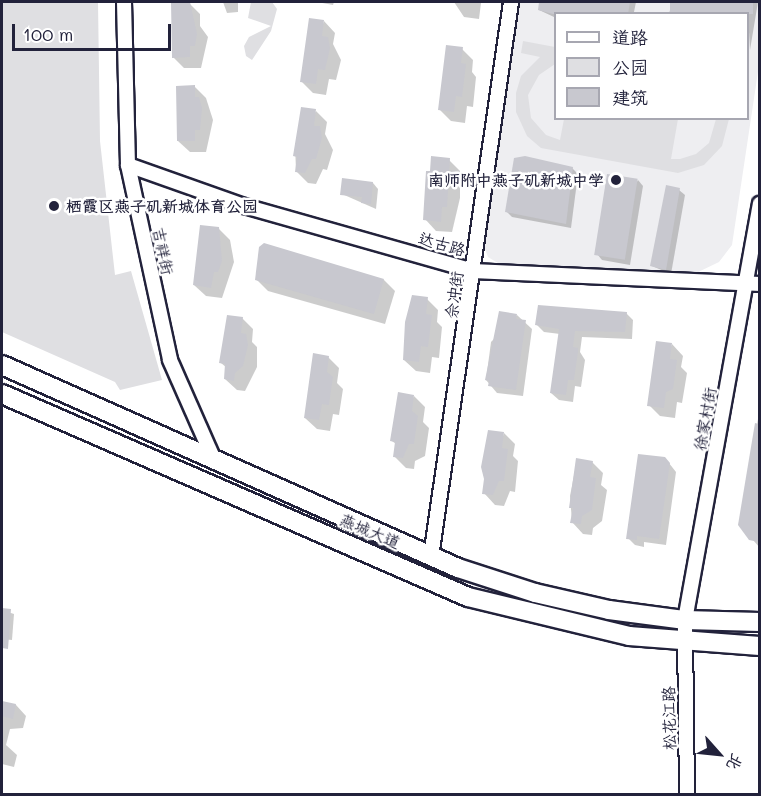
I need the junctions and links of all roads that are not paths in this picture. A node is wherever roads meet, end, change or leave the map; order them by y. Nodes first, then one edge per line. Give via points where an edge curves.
1 (124, 2) edge
2 (511, 2) edge
3 (128, 165) junction
4 (759, 204) edge
5 (474, 271) junction
6 (753, 285) edge
7 (2, 365) edge
8 (2, 394) edge
9 (215, 462) junction
10 (431, 556) junction
11 (685, 620) junction
12 (759, 622) edge
13 (684, 641) junction
14 (759, 646) edge
15 (687, 795) edge

1 - 3 street, 吉祥街
2 - 5 street, 佘冲街
3 - 5 street, 达古路 via 244,206
3 - 9 street, 吉祥街 via 170,360
4 - 6 street, 徐家村街
5 - 6 street, 达古路
5 - 10 street, 佘冲街
6 - 11 street, 徐家村街
7 - 9 main road, 燕城大道
8 - 13 main road, 燕城大道 via 468,597 618,634
9 - 10 main road, 燕城大道
10 - 11 main road, 燕城大道 via 535,593 609,610
11 - 12 main road, 燕城大道
11 - 13 street, 徐家村街
13 - 14 main road, 燕城大道
13 - 15 street, 松花江路

